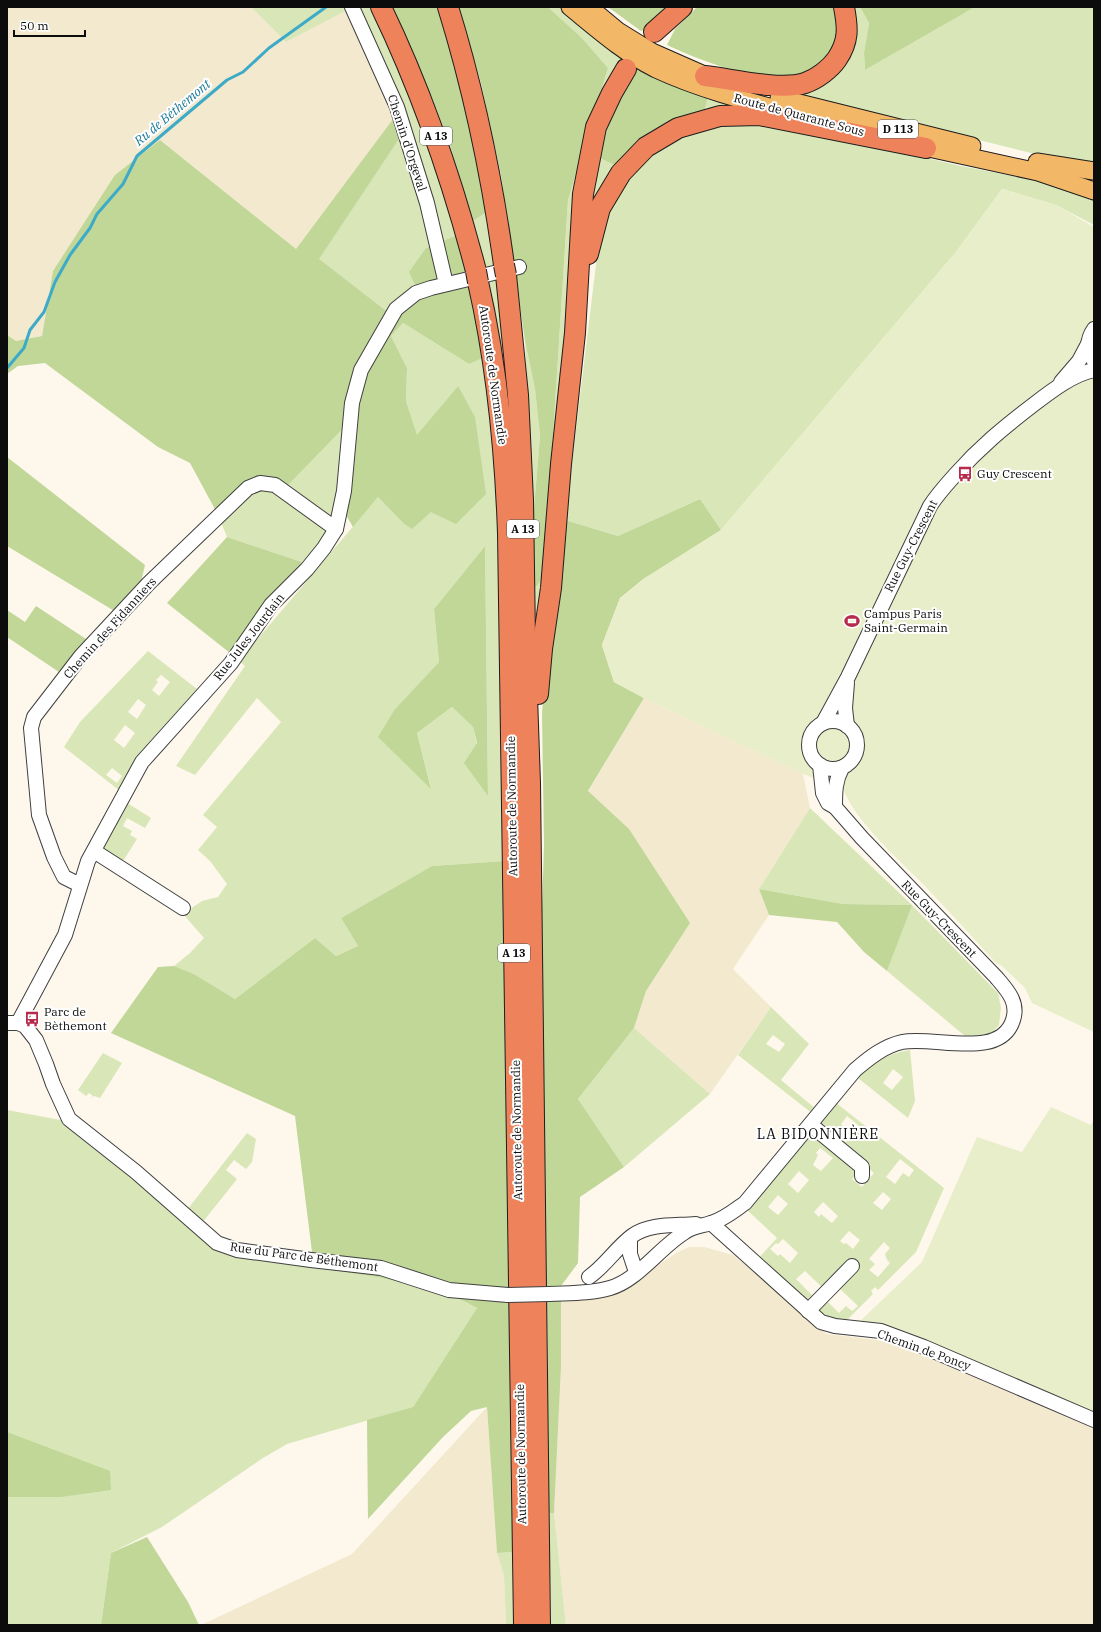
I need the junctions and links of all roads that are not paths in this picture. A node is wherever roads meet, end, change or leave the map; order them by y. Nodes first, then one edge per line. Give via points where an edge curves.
1 (352, 7) edge
2 (381, 7) edge
3 (448, 7) edge
4 (570, 7) edge
5 (589, 7) edge
6 (682, 7) edge
7 (844, 7) edge
8 (654, 32) dead end
9 (626, 69) dead end
10 (705, 76) junction
11 (926, 148) junction
12 (1094, 171) edge
13 (1094, 191) edge
14 (510, 269) junction
15 (446, 284) junction
16 (1094, 329) edge
17 (575, 333) junction
18 (1088, 344) junction
19 (1094, 361) edge
20 (1094, 370) edge
21 (1056, 388) junction
22 (336, 529) junction
23 (848, 677) junction
24 (823, 723) junction
25 (847, 726) junction
26 (820, 765) junction
27 (842, 768) junction
28 (530, 783) junction
29 (835, 807) junction
30 (94, 851) junction
31 (80, 885) junction
32 (183, 908) dead end
33 (12, 1023) edge
34 (1001, 1037) joint
35 (811, 1125) junction
36 (862, 1176) dead end
37 (707, 1224) junction
38 (630, 1238) junction
39 (852, 1266) dead end
40 (636, 1272) junction
41 (589, 1277) dead end
42 (808, 1311) junction
43 (1094, 1420) edge
44 (524, 1625) edge
45 (540, 1625) edge

1 - 15 street, Chemin d'Orgeval via 398,107 427,203
2 - 44 highway, Autoroute de Normandie / A 13 via 406,60 436,138 462,217 489,336 503,441 508,533
3 - 14 highway, Autoroute de Normandie / A 13 via 474,104
4 - 11 main road, Route de Quarante Sous / D 113 via 614,43 656,69 717,93
5 - 10 main road, Route de Quarante Sous / D 113 via 618,31 652,52
6 - 8 highway
7 - 10 highway via 848,29 843,50 830,68 806,83 770,85
9 - 17 highway via 596,127 582,194
10 - 12 main road, Route de Quarante Sous / D 113 via 780,99 901,129 1047,164
11 - 13 main road, Route de Quarante Sous / D 113 via 1038,172
11 - 17 highway via 759,115 720,116 678,128 646,147 621,173 600,208 589,250
14 - 15 street, Rue Jules Jourdain
14 - 28 highway, Autoroute de Normandie / A 13 via 522,455
15 - 22 street, Rue Jules Jourdain via 416,293 396,308 361,370 352,403 344,491
16 - 18 street, Rue Guy-Crescent
17 - 28 highway
18 - 19 street via 1089,353
18 - 21 street, Rue Guy-Crescent via 1079,361
20 - 21 street, Rue Guy-Crescent
21 - 23 street, Rue Guy-Crescent via 980,448 933,501
22 - 30 street, Rue Jules Jourdain via 311,564 271,605 231,663 142,762
22 - 31 street, Chemin des Fidanniers via 275,485 260,483 248,488 149,583 81,656 34,717 31,728 39,815 64,877
23 - 24 street, Rue Guy-Crescent
23 - 25 street, Rue Guy-Crescent via 845,708
24 - 25 street via 836,721
24 - 26 street, Rue Guy-Crescent via 814,731 809,745 812,757
25 - 27 street, Rue Guy-Crescent via 855,736 857,750 849,764
26 - 27 street via 827,769
26 - 29 street, Rue Guy-Crescent via 823,793 828,803
27 - 29 street, Rue Guy-Crescent via 834,786
28 - 45 highway, Autoroute de Normandie / A 13
29 - 34 street, Rue Guy-Crescent via 1010,994 1014,1002 1014,1016
30 - 31 street, Rue Jules Jourdain
30 - 32 street
31 - 33 street, Rue Jules Jourdain via 65,935
33 - 40 street, Rue du Parc de Béthemont, bridge via 25,1026 36,1040 69,1119 136,1172 217,1244 237,1250 381,1268 449,1290 508,1295 595,1292 611,1288
34 - 35 street, Rue du Parc de Béthemont via 974,1044 911,1041 889,1046 855,1070
35 - 36 street via 862,1167
35 - 37 street, Rue du Parc de Béthemont via 745,1203
37 - 38 street via 654,1227 642,1230
37 - 40 street, Rue du Parc de Béthemont via 687,1231 671,1241
37 - 42 street, Chemin de Poncy
38 - 40 street via 630,1254
38 - 41 street
39 - 42 street
42 - 43 street, Chemin de Poncy via 821,1322 881,1331 924,1347

